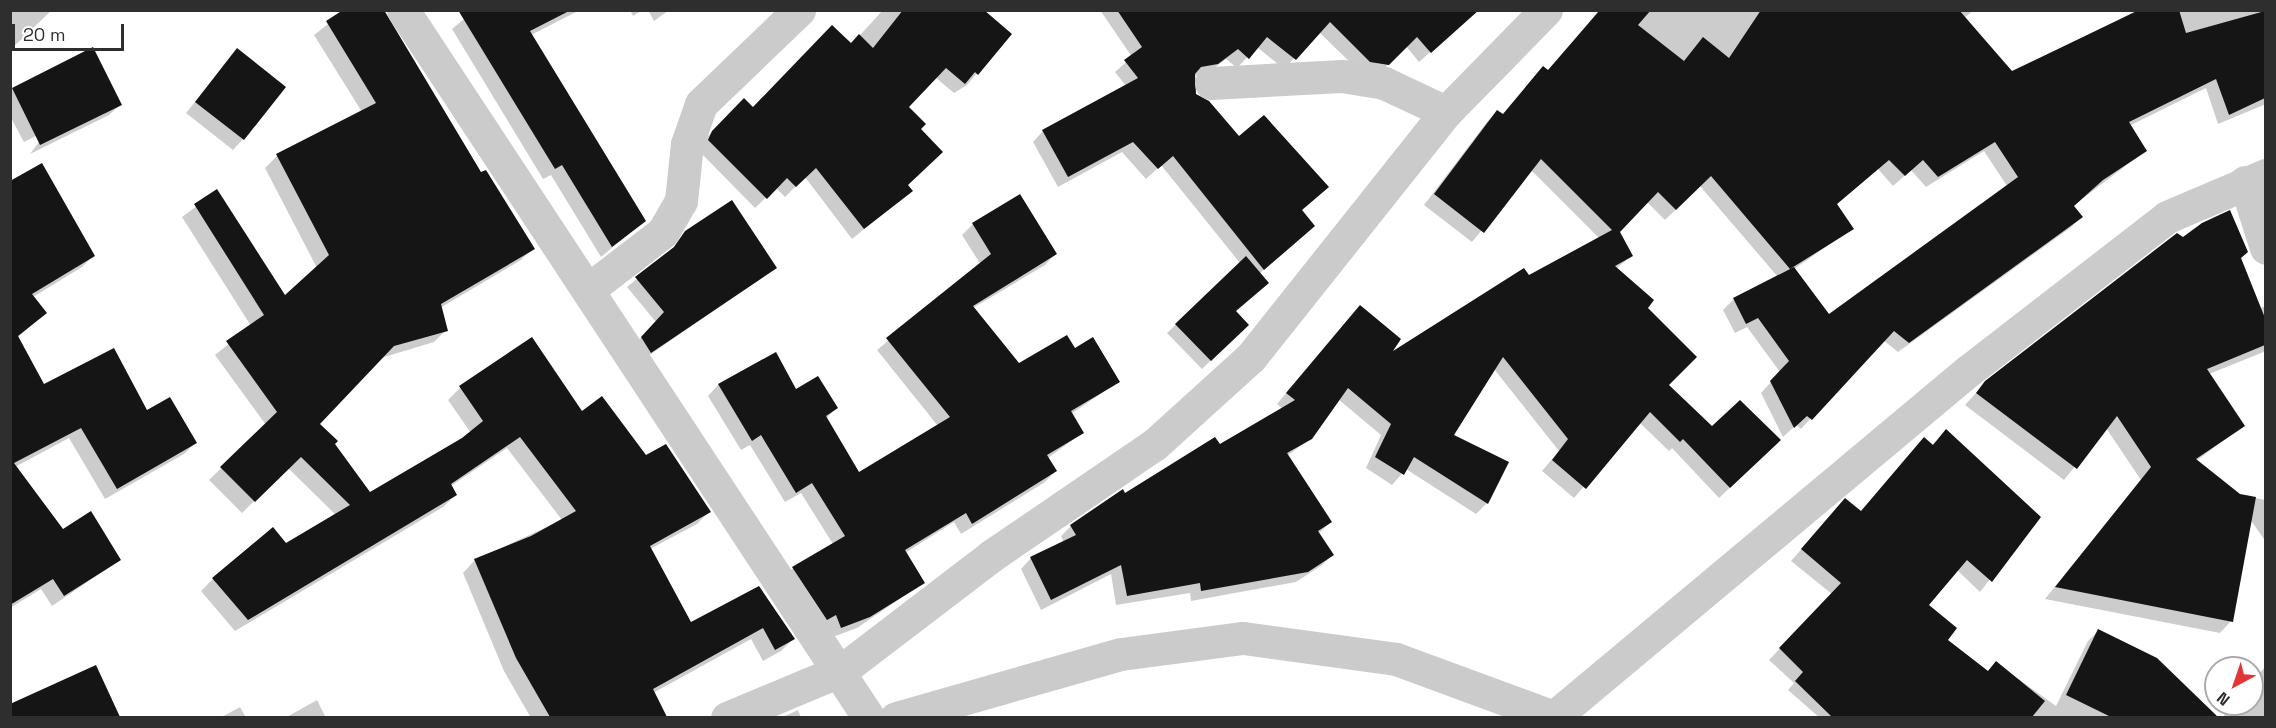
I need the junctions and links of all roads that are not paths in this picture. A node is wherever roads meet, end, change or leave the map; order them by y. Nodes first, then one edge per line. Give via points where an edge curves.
1 (403, 10) edge
2 (799, 10) edge
3 (1546, 10) edge
4 (1212, 83) dead end
5 (1446, 112) junction
6 (2255, 179) edge
7 (2265, 248) edge
8 (589, 289) junction
9 (842, 670) junction
10 (727, 717) edge
11 (869, 717) edge
12 (896, 717) edge
13 (1555, 717) edge

1 - 8 street
2 - 8 street via 701,104 687,144 681,201 663,232
3 - 5 street
4 - 5 street via 1342,76 1384,83
5 - 9 street via 1251,357 1154,445 991,556
6 - 7 street
6 - 13 street via 2167,218 2082,283 1968,371
8 - 9 street
9 - 10 street
9 - 11 street
12 - 13 street via 1121,654 1243,638 1396,659

